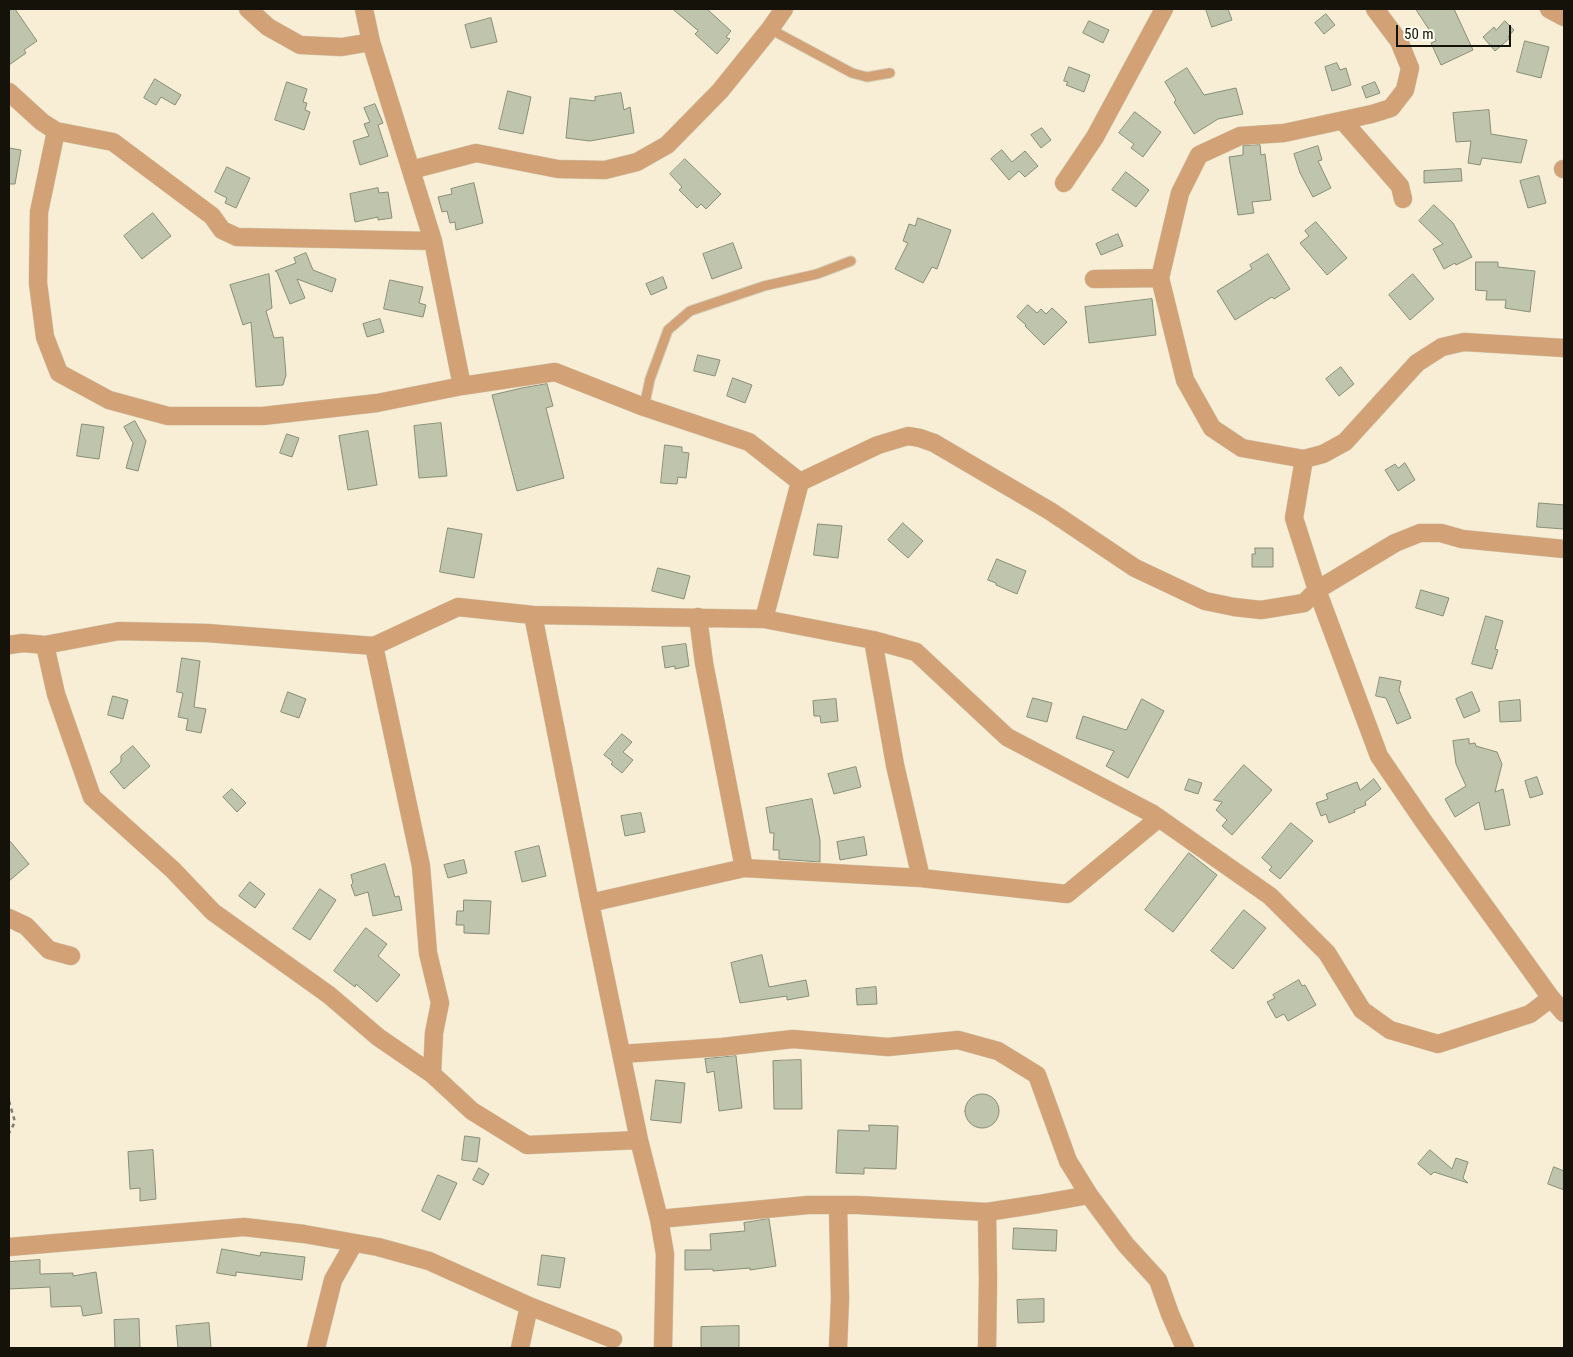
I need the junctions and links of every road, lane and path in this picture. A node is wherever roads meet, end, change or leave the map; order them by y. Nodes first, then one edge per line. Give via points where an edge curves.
1 (248, 9) edge
2 (364, 9) edge
3 (784, 9) edge
4 (1164, 9) edge
5 (1375, 9) edge
6 (1549, 9) edge
7 (1564, 18) edge
8 (770, 29) junction
9 (371, 42) junction
10 (890, 72) dead end
11 (9, 92) edge
12 (1343, 121) junction
13 (56, 131) junction
14 (411, 170) junction
15 (1064, 183) dead end
16 (1403, 199) dead end
17 (433, 241) junction
18 (850, 261) dead end
19 (1160, 278) junction
20 (1094, 279) dead end
21 (1564, 348) edge
22 (462, 386) junction
23 (644, 407) junction
24 (1304, 459) junction
25 (800, 482) junction
26 (1564, 549) edge
27 (1317, 590) junction
28 (533, 615) junction
29 (698, 618) junction
30 (764, 619) junction
31 (873, 640) junction
32 (9, 645) edge
33 (45, 645) junction
34 (374, 646) junction
35 (1159, 818) junction
36 (744, 868) junction
37 (921, 878) junction
38 (590, 903) junction
39 (9, 918) edge
40 (71, 956) dead end
41 (1552, 998) junction
42 (1564, 1013) edge
43 (622, 1054) junction
44 (432, 1074) junction
45 (9, 1101) edge
46 (9, 1133) edge
47 (639, 1140) junction
48 (1089, 1194) junction
49 (838, 1205) junction
50 (987, 1212) junction
51 (659, 1219) junction
52 (354, 1243) junction
53 (9, 1247) edge
54 (529, 1306) junction
55 (613, 1339) dead end
56 (316, 1348) edge
57 (520, 1348) edge
58 (663, 1348) edge
59 (838, 1348) edge
60 (987, 1348) edge
61 (1186, 1348) edge

1 - 9 street via 268,27 300,46 342,47
2 - 9 street
3 - 8 street
4 - 15 street via 1095,137
5 - 12 street via 1399,41 1410,68 1405,90 1391,108
6 - 7 street
8 - 10 lane via 852,74 867,77
8 - 14 street via 720,91 667,145 637,162 605,170 558,169 476,153
9 - 14 street
11 - 13 street
12 - 16 street via 1400,186
12 - 19 street via 1284,133 1240,136 1200,155 1180,193
13 - 17 street via 114,142 212,216 222,230 237,237
13 - 22 street via 39,212 38,283 45,337 59,373 109,400 168,416 264,416 377,404
14 - 17 street
17 - 22 street
18 - 23 lane via 817,274 764,286 690,311 668,330 650,379
19 - 20 street
19 - 24 street via 1184,380 1212,428 1242,448
21 - 24 street via 1464,342 1442,347 1417,363 1345,442 1323,454
22 - 23 street via 555,372
23 - 25 street via 749,442
24 - 27 street via 1294,518
25 - 27 street via 878,445 908,436 920,438 1050,511 1135,568 1205,601 1261,610 1304,603
25 - 30 street
26 - 27 street via 1420,533 1395,543
27 - 41 street via 1379,756
28 - 29 street
28 - 34 street via 458,607
28 - 38 street
29 - 30 street
29 - 36 street
30 - 31 street
31 - 35 street via 916,652 1008,737
31 - 37 street via 895,765
32 - 33 street
33 - 34 street via 119,631 207,633
33 - 44 street via 56,694 92,797 214,912 329,995 378,1037
34 - 44 street via 422,866 428,952 440,1003 434,1033
35 - 37 street via 1067,894
35 - 41 street via 1270,896 1327,953 1362,1010 1390,1030 1438,1044 1530,1014
36 - 37 street
36 - 38 street
38 - 43 street
39 - 40 street via 26,926 49,950
41 - 42 street
43 - 47 street
43 - 48 street via 722,1048 793,1039 888,1047 958,1040 998,1051 1037,1075 1068,1161
44 - 47 street via 472,1111 527,1145
45 - 46 path via 14,1122
47 - 51 street
48 - 50 street
48 - 61 street via 1126,1245 1158,1280
49 - 50 street
49 - 51 street
49 - 59 street
50 - 60 street
51 - 58 street via 664,1254
52 - 53 street via 244,1227
52 - 54 street via 429,1261
52 - 56 street via 333,1280
54 - 55 street
54 - 57 street

